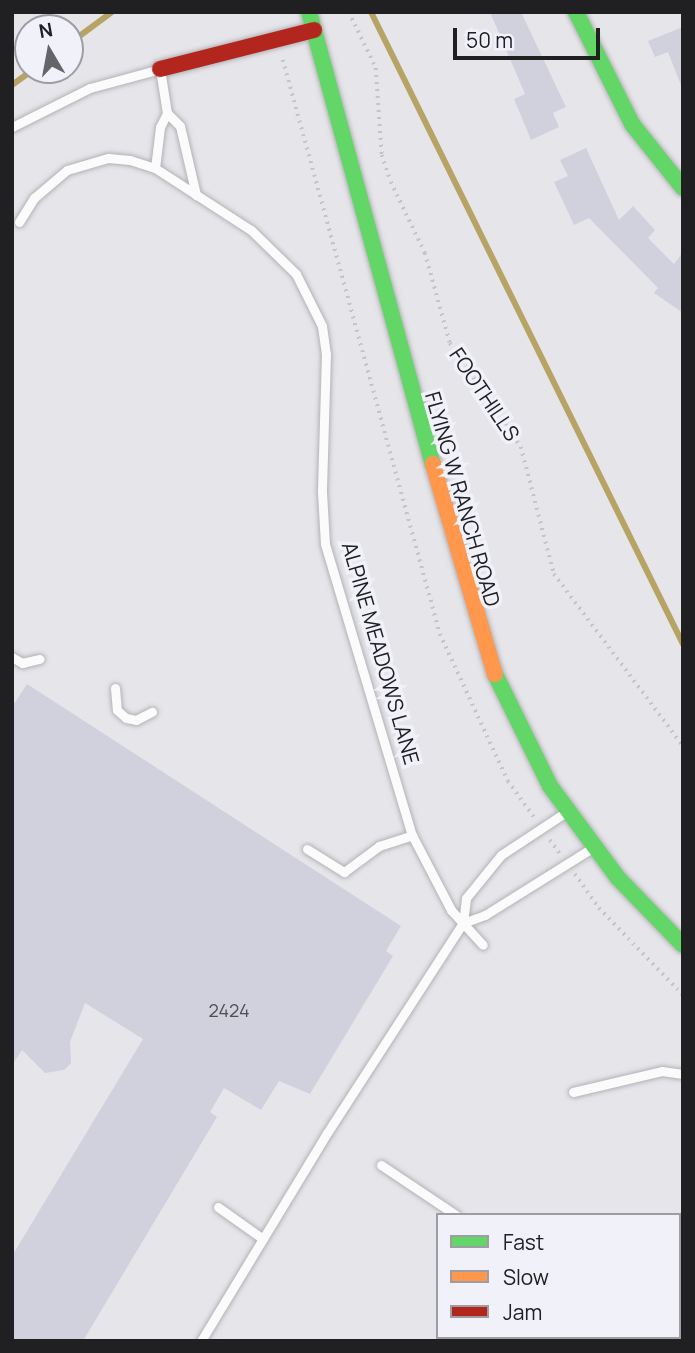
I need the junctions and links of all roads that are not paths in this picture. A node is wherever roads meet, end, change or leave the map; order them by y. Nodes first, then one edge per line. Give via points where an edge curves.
1 (310, 12) edge
2 (576, 12) edge
3 (314, 30) junction
4 (160, 69) junction
5 (167, 113) junction
6 (12, 127) edge
7 (155, 168) junction
8 (683, 188) edge
9 (196, 195) junction
10 (19, 222) dead end
11 (12, 657) edge
12 (40, 659) dead end
13 (115, 688) dead end
14 (152, 712) dead end
15 (567, 811) junction
16 (412, 835) junction
17 (594, 847) junction
18 (307, 849) dead end
19 (463, 923) junction
20 (483, 945) dead end
21 (683, 945) edge
22 (683, 1074) edge
23 (573, 1093) dead end
24 (381, 1165) dead end
25 (218, 1207) dead end
26 (453, 1213) edge
27 (263, 1239) junction
28 (201, 1341) edge

1 - 3 street, FLYING W RANCH ROAD
2 - 8 street via 632,124
3 - 4 street
3 - 15 street, FLYING W RANCH ROAD via 471,605 521,733
4 - 5 lane
4 - 6 lane via 90,88
5 - 7 lane via 160,127
5 - 9 lane via 180,126
7 - 9 lane, ALPINE MEADOWS LANE
7 - 10 lane via 108,158 84,163 51,180
9 - 16 lane, ALPINE MEADOWS LANE via 276,250 301,282 322,326 327,354 322,492 325,544
11 - 12 lane via 22,663
13 - 14 lane via 117,710 126,718 136,720
15 - 17 street, FLYING W RANCH ROAD
15 - 19 lane via 489,867 466,898
16 - 18 lane via 379,846 344,872
16 - 19 lane, ALPINE MEADOWS LANE via 432,877
17 - 19 lane via 485,915
17 - 21 street, FLYING W RANCH ROAD
19 - 20 lane, ALPINE MEADOWS LANE
19 - 27 lane
22 - 23 lane via 662,1071
24 - 26 lane
25 - 27 lane
27 - 28 lane

